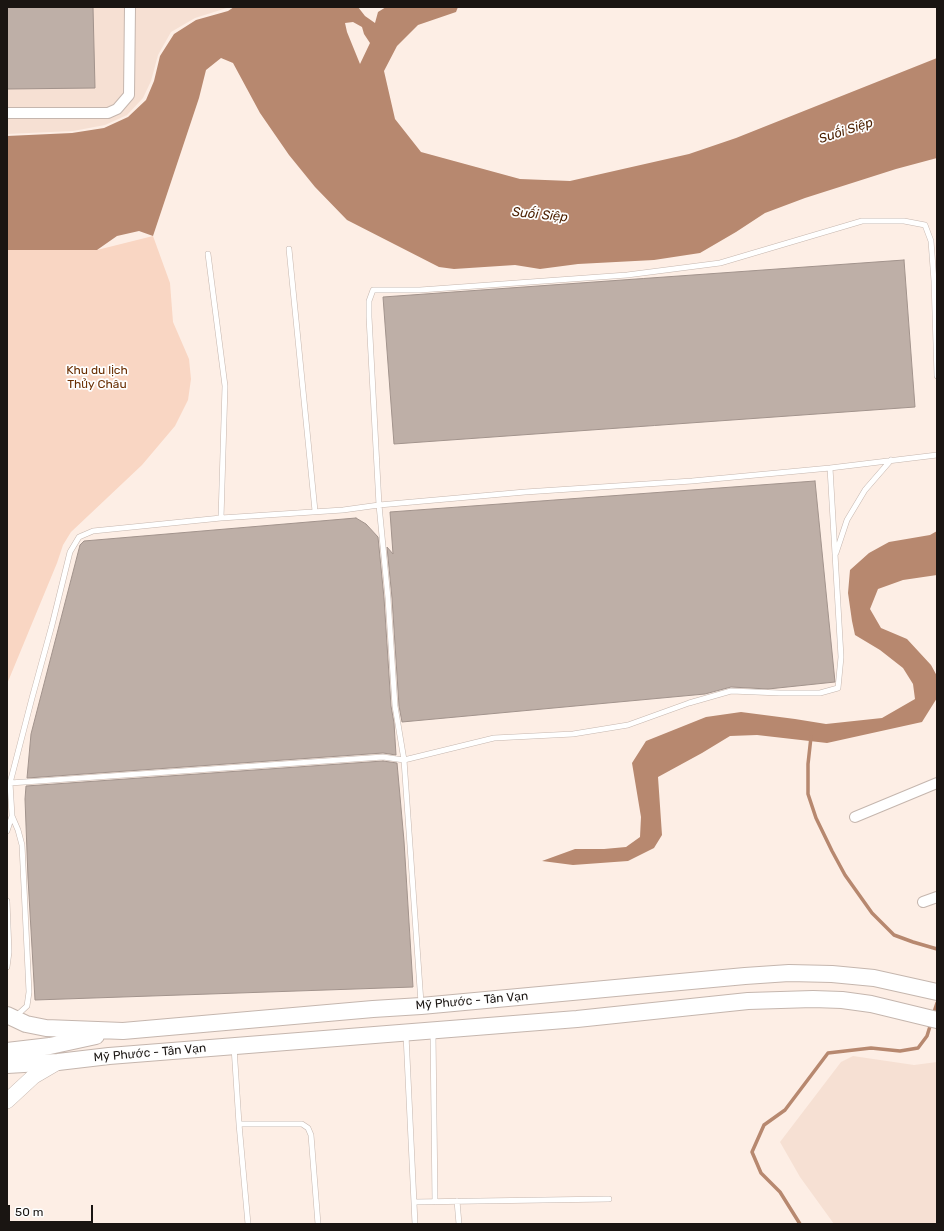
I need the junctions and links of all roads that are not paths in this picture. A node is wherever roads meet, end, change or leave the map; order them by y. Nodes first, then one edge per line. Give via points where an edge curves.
1 (130, 7) edge
2 (7, 113) edge
3 (289, 249) dead end
4 (208, 254) dead end
5 (937, 376) edge
6 (937, 455) edge
7 (892, 460) junction
8 (830, 468) junction
9 (379, 505) junction
10 (315, 511) junction
11 (221, 518) junction
12 (835, 556) junction
13 (404, 760) junction
14 (937, 782) edge
15 (10, 783) junction
16 (12, 816) junction
17 (855, 817) dead end
18 (7, 831) edge
19 (937, 897) edge
20 (7, 901) edge
21 (923, 902) dead end
22 (7, 967) edge
23 (937, 992) edge
24 (421, 1006) junction
25 (9, 1019) edge
26 (937, 1020) edge
27 (432, 1030) junction
28 (123, 1031) junction
29 (406, 1032) junction
30 (71, 1041) junction
31 (7, 1045) edge
32 (234, 1046) junction
33 (7, 1051) edge
34 (58, 1062) junction
35 (7, 1065) edge
36 (7, 1101) edge
37 (238, 1124) junction
38 (609, 1199) dead end
39 (457, 1201) junction
40 (414, 1202) junction
41 (436, 1202) junction
42 (248, 1224) edge
43 (318, 1224) edge
44 (415, 1224) edge
45 (460, 1224) edge

1 - 2 street via 129,95 117,109 108,112
3 - 10 lane
4 - 11 lane via 225,386
5 - 9 lane via 931,241 925,225 904,221 862,221 720,263 627,275 420,290 373,290 369,301 369,317
6 - 7 lane
7 - 8 lane
7 - 12 lane via 865,490 847,520
8 - 9 lane
8 - 12 lane
9 - 10 lane
9 - 13 lane via 395,706
10 - 11 lane
11 - 15 lane via 93,531 79,537 70,552
12 - 13 lane via 841,657 838,688 820,693 732,691 628,725 573,734 494,738
13 - 15 lane via 383,757
13 - 24 lane
14 - 17 street
15 - 16 lane
16 - 18 lane
16 - 25 lane via 22,845 29,992 27,1006
19 - 21 street
20 - 22 lane
23 - 24 main road, Mỹ Phước - Tân Vạn via 874,978 789,972
24 - 28 main road, Mỹ Phước - Tân Vạn
25 - 28 main road, Mỹ Phước - Tân Vạn via 46,1028
26 - 27 main road, Mỹ Phước - Tân Vạn via 871,1004 842,1000 782,999
27 - 29 main road, Mỹ Phước - Tân Vạn
27 - 41 lane
28 - 30 main road
29 - 32 main road, Mỹ Phước - Tân Vạn
29 - 40 lane
30 - 31 main road via 45,1040
30 - 33 main road
32 - 34 main road, Mỹ Phước - Tân Vạn
32 - 37 lane
34 - 35 main road, Mỹ Phước - Tân Vạn
34 - 36 street via 34,1076
37 - 42 lane
37 - 43 lane via 302,1124 308,1128 311,1135
38 - 39 lane
39 - 41 lane
39 - 45 lane
40 - 41 lane
40 - 44 lane

